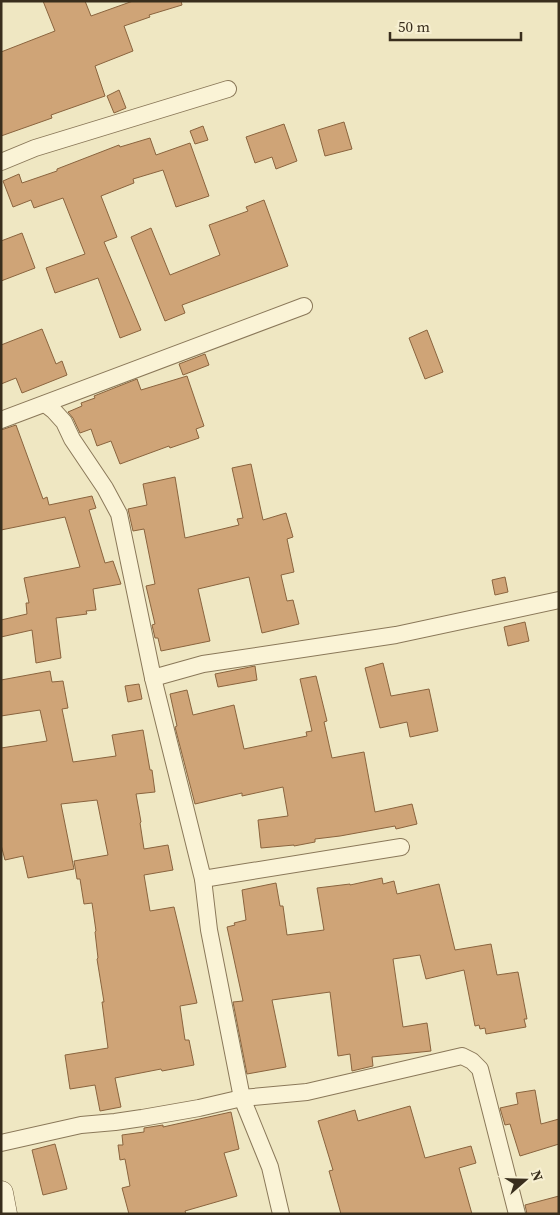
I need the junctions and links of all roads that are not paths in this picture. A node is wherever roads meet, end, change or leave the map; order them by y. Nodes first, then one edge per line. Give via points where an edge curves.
1 (228, 89) dead end
2 (1, 162) edge
3 (304, 306) dead end
4 (45, 404) junction
5 (1, 420) edge
6 (559, 600) edge
7 (153, 678) junction
8 (401, 846) dead end
9 (203, 879) junction
10 (242, 1098) junction
11 (1, 1143) edge
12 (1, 1193) edge
13 (5, 1214) edge
14 (281, 1214) edge
15 (517, 1214) edge

1 - 2 street via 35,148
3 - 4 street
4 - 5 street
4 - 7 street via 64,422 118,514
6 - 7 street via 396,635 203,664
7 - 9 street
8 - 9 street
9 - 10 street via 209,930
10 - 11 street via 142,1118 81,1125
10 - 14 street via 270,1167
10 - 15 street via 307,1092 462,1056 480,1069
12 - 13 street

